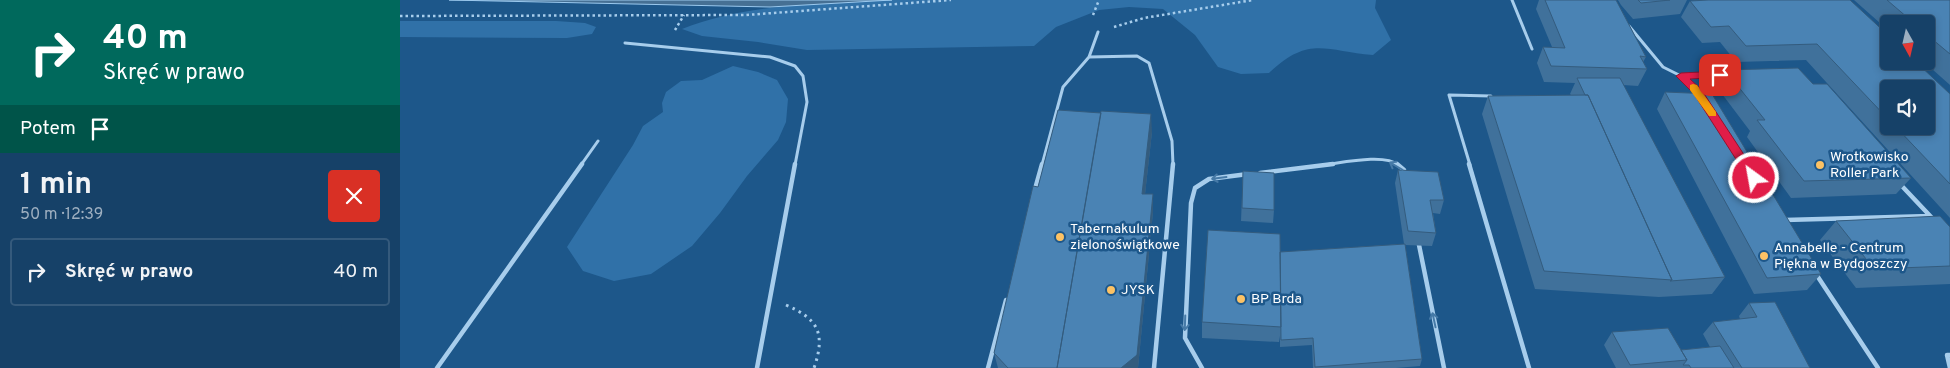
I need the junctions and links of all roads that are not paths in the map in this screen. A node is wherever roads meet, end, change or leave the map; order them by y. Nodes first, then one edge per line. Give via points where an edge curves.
1 (1512, 0) edge
2 (1625, 22) edge
3 (1098, 32) road end
4 (625, 43) dead end
5 (1532, 49) dead end
6 (1088, 57) junction
7 (1729, 74) edge
8 (1681, 76) junction
9 (1498, 97) edge
10 (1703, 100) edge
11 (598, 141) dead end
12 (1406, 180) edge
13 (1897, 180) edge
14 (1035, 192) edge
15 (1930, 216) junction
16 (1936, 223) edge
17 (1785, 228) edge
18 (1417, 236) edge
19 (1812, 269) edge
20 (1007, 298) edge
21 (1950, 355) edge
22 (437, 368) edge
23 (757, 368) edge
24 (988, 368) edge
25 (1154, 368) edge
26 (1202, 368) edge
27 (1444, 368) edge
28 (1529, 368) edge
29 (1878, 368) edge
30 (1950, 368) edge

1 - 5 lane
2 - 8 lane via 1663,67
3 - 6 lane
4 - 23 lane via 770,57 790,61 803,71 807,102
6 - 14 lane via 1063,87
6 - 25 lane via 1137,56 1148,63 1171,133 1174,152
7 - 8 lane
8 - 10 lane
9 - 28 lane via 1449,95
11 - 22 lane
12 -> 26 lane via 1404,170 1395,162 1372,159 1209,179 1196,188 1190,203 1185,338
13 - 15 lane
15 - 16 lane
15 - 17 lane via 1780,220
27 -> 18 lane
19 - 29 lane
20 - 24 lane
21 - 30 lane via 1947,355

